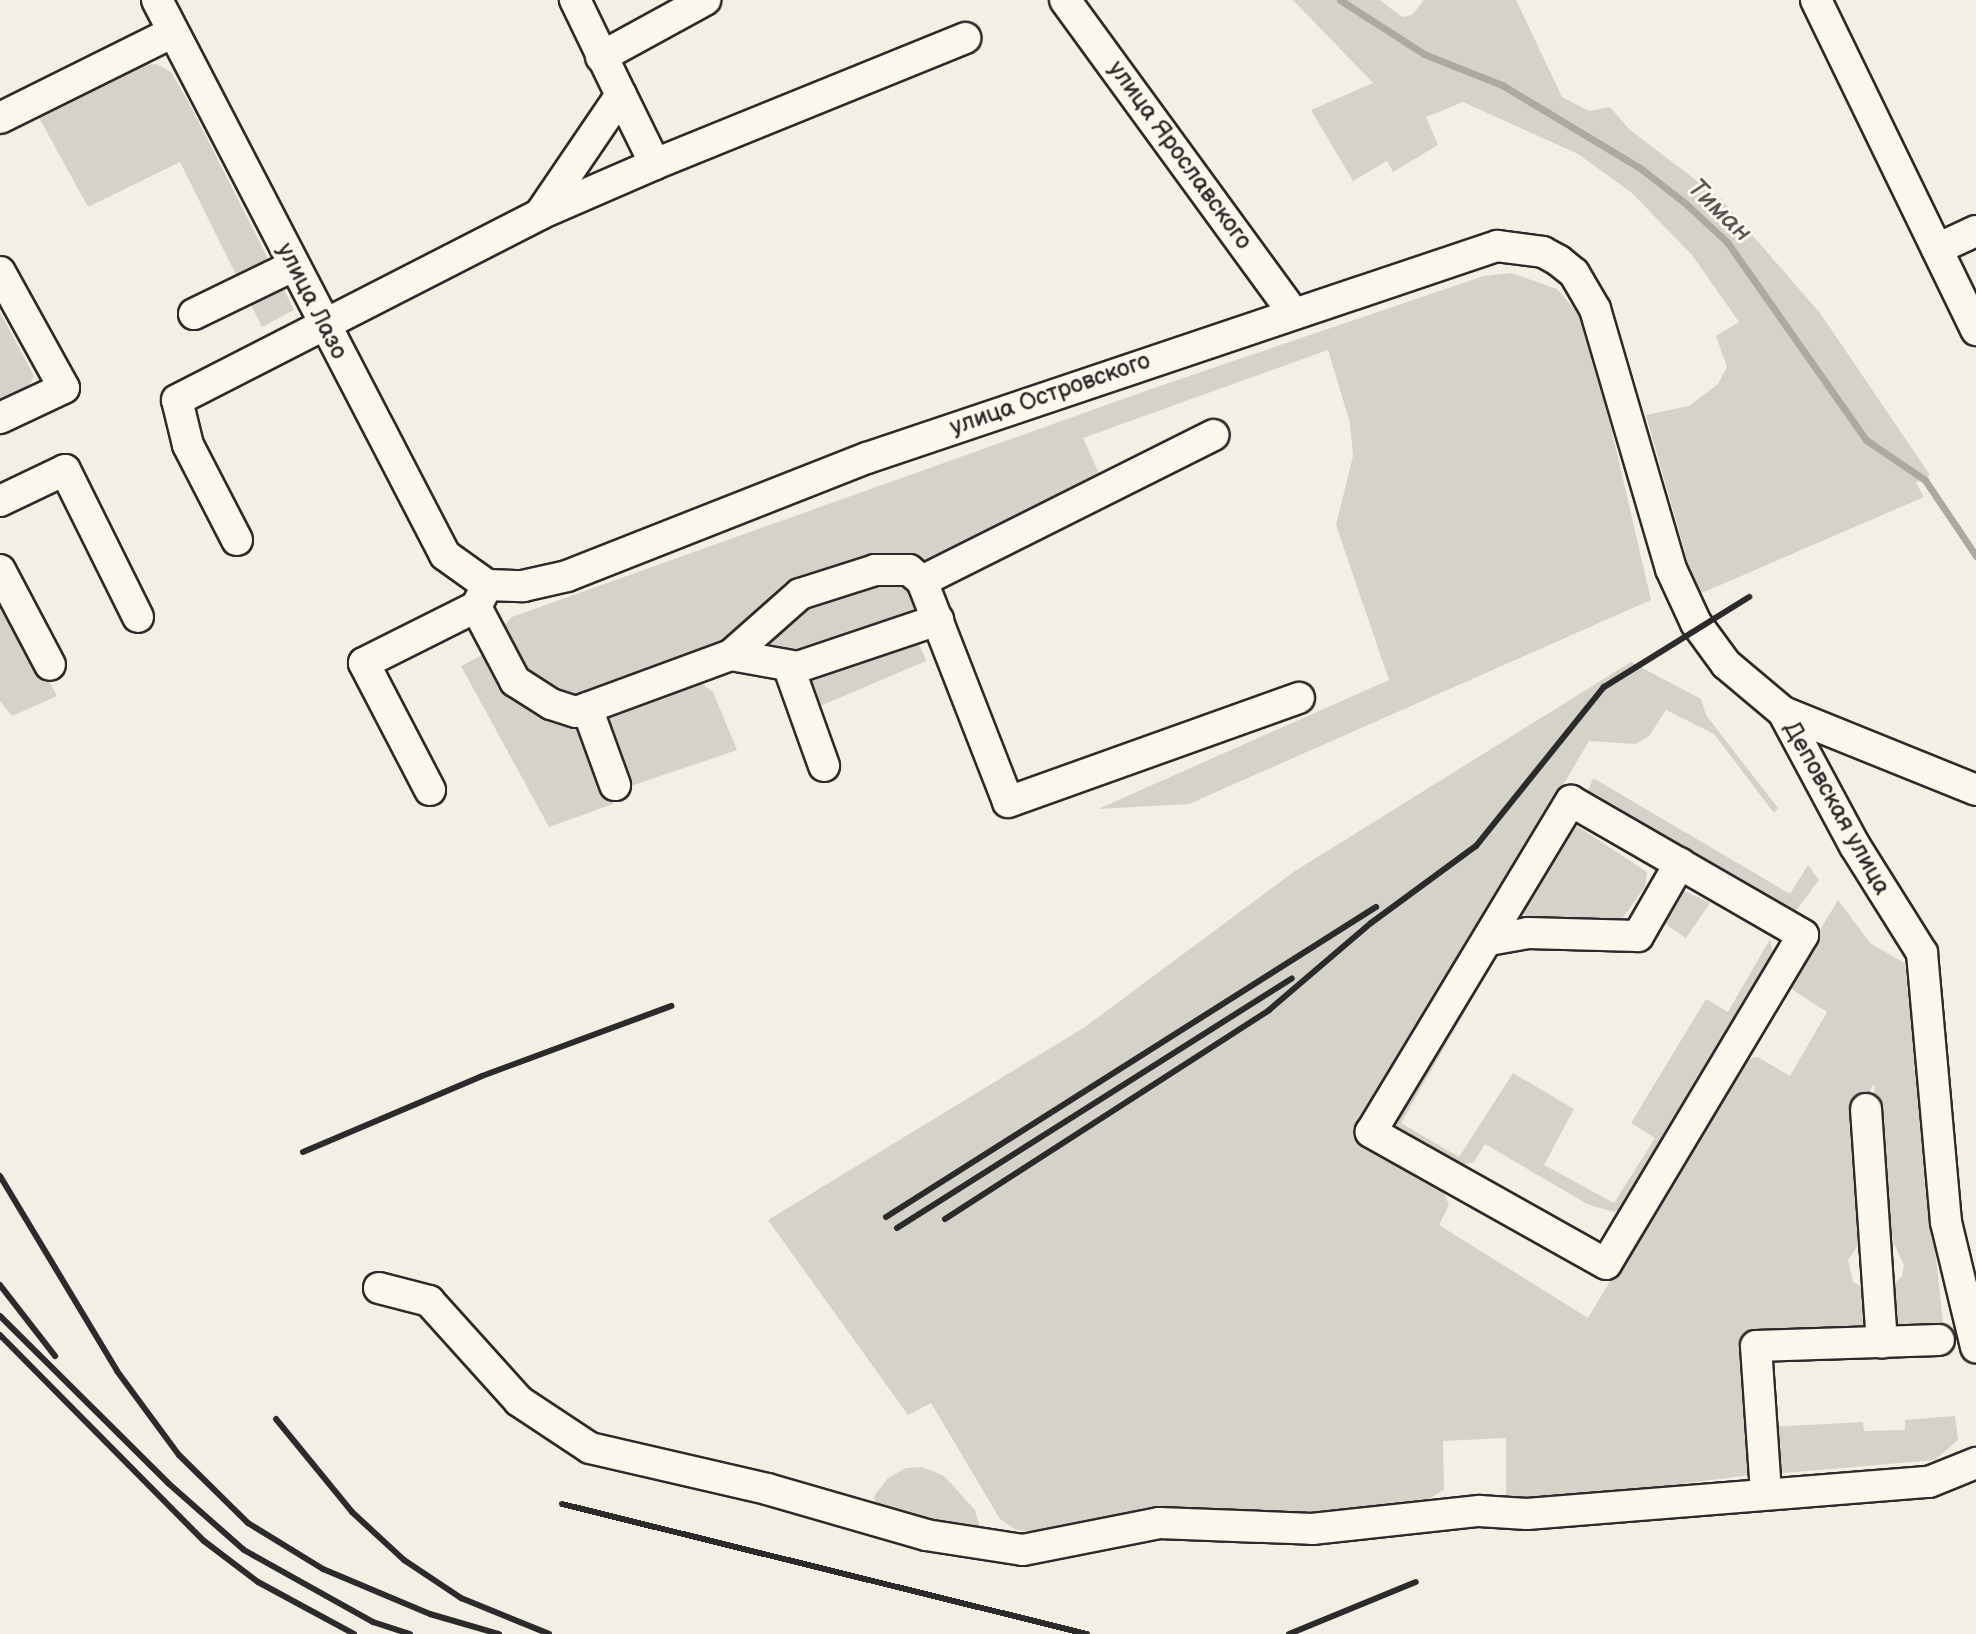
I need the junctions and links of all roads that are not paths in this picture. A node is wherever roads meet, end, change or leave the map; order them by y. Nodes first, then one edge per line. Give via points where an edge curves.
1 (157, 0) edge
2 (575, 0) edge
3 (705, 0) edge
4 (1065, 0) edge
5 (1816, 0) edge
6 (173, 32) junction
7 (965, 38) dead end
8 (601, 57) junction
9 (621, 95) junction
10 (0, 118) edge
11 (655, 164) junction
12 (540, 214) junction
13 (1976, 231) edge
14 (1937, 249) junction
15 (293, 266) junction
16 (0, 272) edge
17 (1595, 309) joint
18 (1292, 311) junction
19 (194, 314) dead end
20 (325, 327) junction
21 (1976, 330) edge
22 (0, 418) edge
23 (1213, 435) dead end
24 (0, 500) edge
25 (237, 540) dead end
26 (0, 570) edge
27 (922, 581) junction
28 (482, 596) junction
29 (138, 617) dead end
30 (938, 620) junction
31 (731, 655) junction
32 (50, 665) dead end
33 (789, 668) junction
34 (1299, 698) dead end
35 (587, 708) junction
36 (1783, 712) junction
37 (824, 766) dead end
38 (615, 785) dead end
39 (430, 790) dead end
40 (1976, 790) edge
41 (1680, 863) junction
42 (1489, 940) junction
43 (1866, 1109) dead end
44 (379, 1288) dead end
45 (1939, 1340) dead end
46 (1882, 1342) junction
47 (1976, 1347) edge
48 (1976, 1463) edge
49 (1766, 1493) junction

1 - 6 street, улица Лазо
2 - 8 street
3 - 8 street
4 - 18 street, улица Ярославского
5 - 14 street
6 - 10 street
6 - 15 street, улица Лазо
7 - 11 street
8 - 9 street
9 - 11 street
9 - 12 street
11 - 12 street
12 - 20 street
13 - 14 street
14 - 21 street
15 - 19 street
15 - 20 street, улица Лазо
16 - 22 street via 64,388
17 - 18 street, улица Островского via 1574,273 1559,261 1543,252 1497,246
17 - 36 street, Деповская улица via 1671,569 1688,608 1726,664
18 - 28 street, улица Островского via 867,458 567,576
20 - 25 street via 177,400 188,445
20 - 28 street, улица Лазо via 445,555
23 - 27 street
24 - 29 street via 65,470
26 - 32 street
27 - 30 street
27 - 31 street via 893,566 800,594
28 - 35 street via 515,681 551,704 576,712
28 - 39 street via 364,663
30 - 33 street
30 - 34 street via 1008,802
31 - 33 street
31 - 35 street
33 - 37 street
35 - 38 street
36 - 40 street
36 - 47 street, Деповская улица via 1855,846 1922,953 1946,1222
41 - 42 street via 1638,936 1541,933
41 - 42 street via 1571,801
41 - 42 street via 1803,935 1606,1264 1371,1132
43 - 46 street
44 - 49 street via 429,1301 519,1401 590,1448 767,1489 926,1535 1023,1550 1159,1523 1312,1529 1479,1511 1527,1514
45 - 46 street
46 - 49 street via 1756,1346
48 - 49 street via 1929,1482

